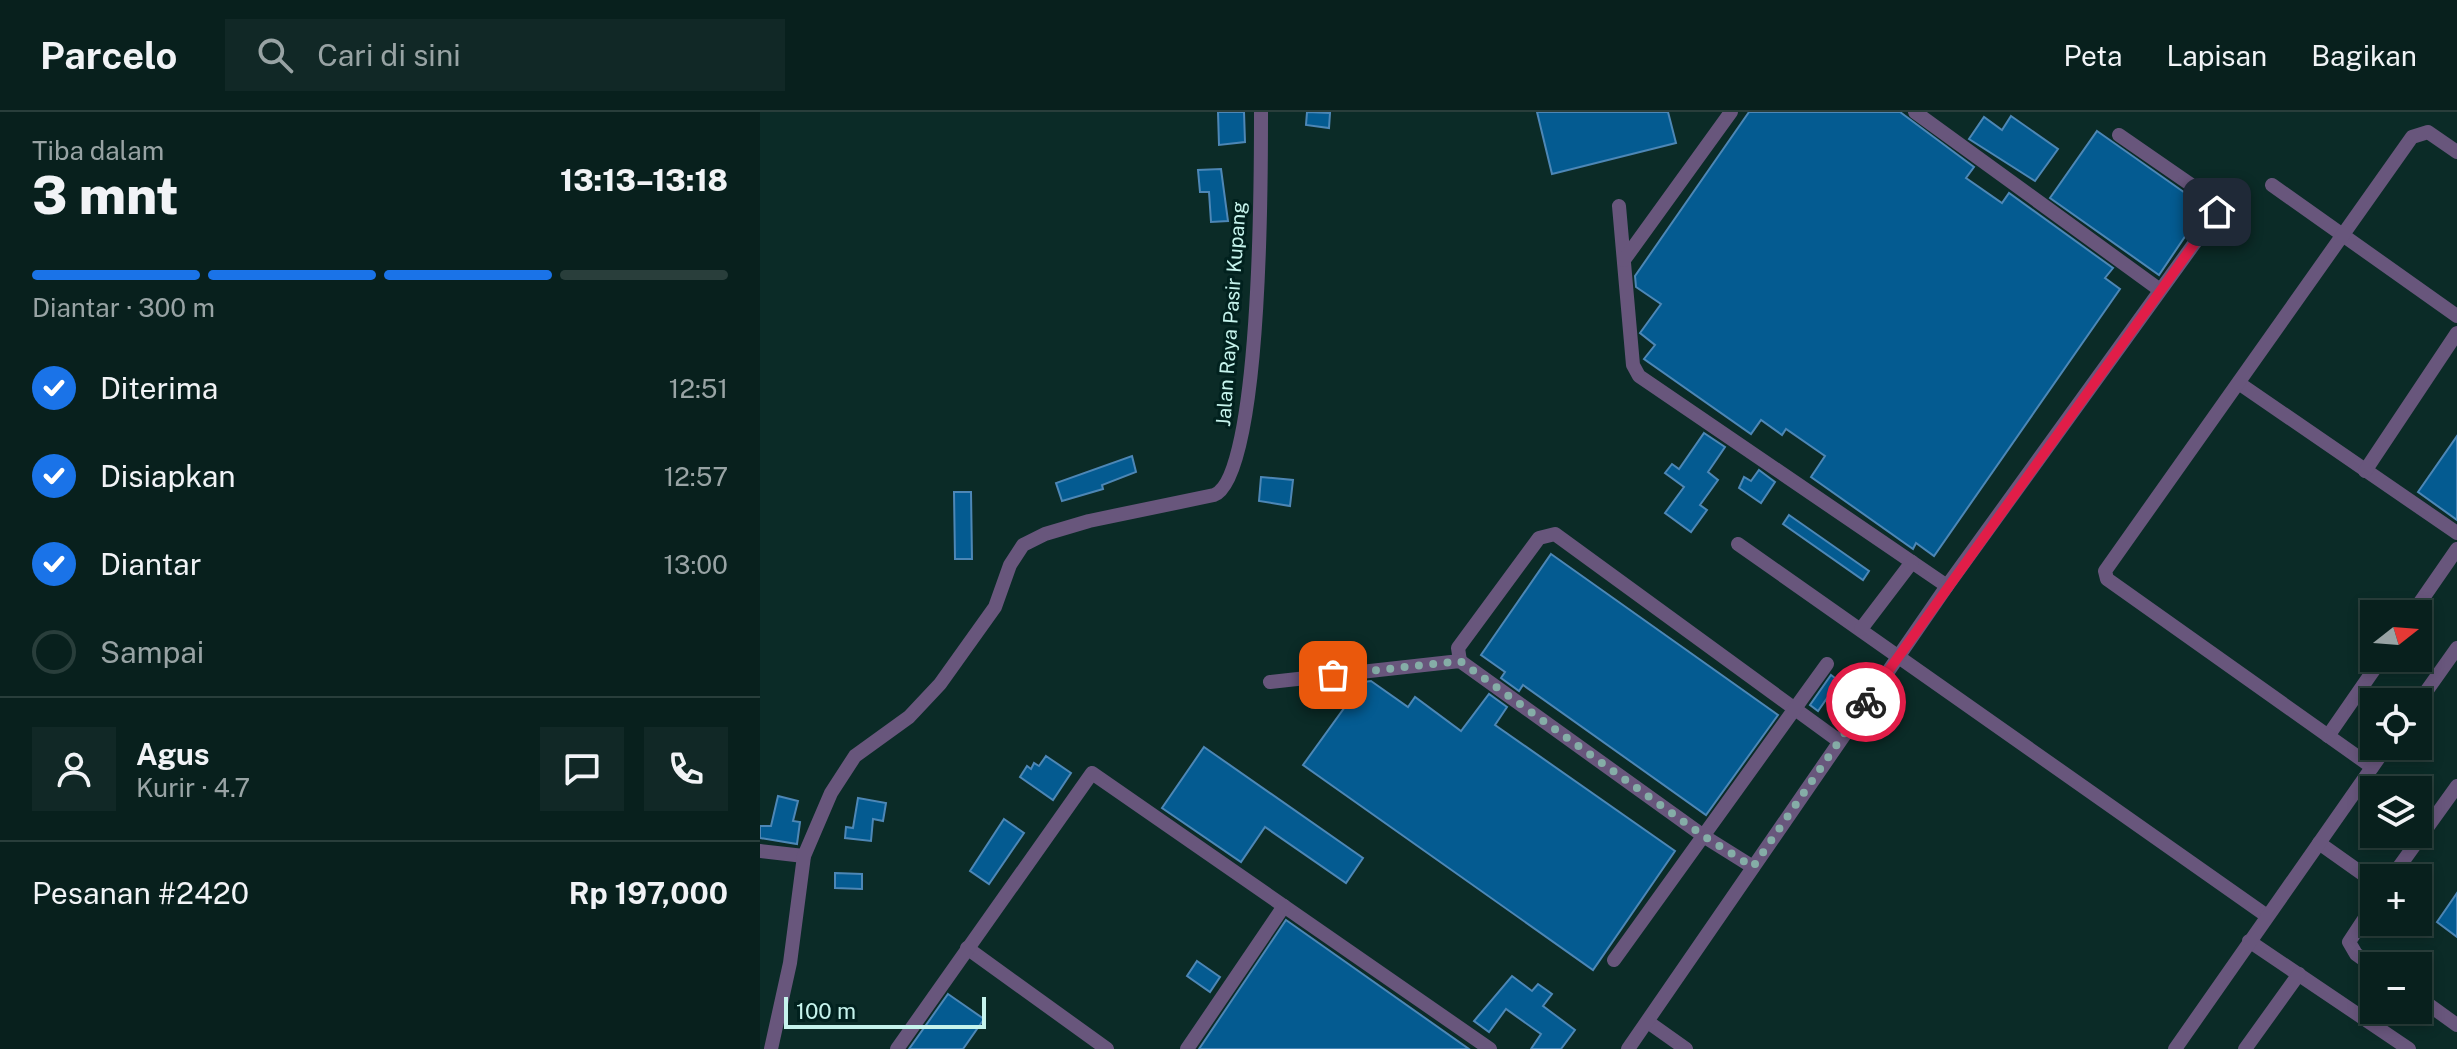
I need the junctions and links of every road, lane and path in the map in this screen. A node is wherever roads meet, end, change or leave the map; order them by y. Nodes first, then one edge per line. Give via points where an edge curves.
1 (1261, 112) edge
2 (1731, 112) edge
3 (1915, 112) edge
4 (2119, 135) dead end
5 (2457, 152) edge
6 (2272, 185) dead end
7 (1619, 206) dead end
8 (2343, 237) junction
9 (1624, 260) junction
10 (2160, 290) junction
11 (2457, 316) edge
12 (2457, 333) edge
13 (2240, 384) junction
14 (2365, 471) junction
15 (2457, 533) edge
16 (1738, 544) dead end
17 (2457, 549) edge
18 (1912, 562) junction
19 (1947, 586) junction
20 (2422, 600) edge
21 (1861, 629) junction
22 (2457, 648) edge
23 (1900, 655) junction
24 (1460, 661) junction
25 (1827, 664) dead end
26 (2372, 672) edge
27 (1270, 682) dead end
28 (2429, 688) edge
29 (1793, 709) junction
30 (2328, 736) junction
31 (1839, 741) junction
32 (2377, 760) edge
33 (2372, 767) junction
34 (2457, 786) edge
35 (1705, 837) junction
36 (2319, 843) junction
37 (760, 851) edge
38 (804, 856) junction
39 (2401, 864) edge
40 (1753, 867) junction
41 (2360, 872) edge
42 (1284, 906) junction
43 (2267, 916) junction
44 (2360, 925) edge
45 (2249, 941) junction
46 (967, 948) junction
47 (2360, 957) edge
48 (1614, 960) dead end
49 (2299, 974) junction
50 (2432, 1007) edge
51 (1648, 1022) junction
52 (2457, 1025) edge
53 (1630, 1048) edge
54 (771, 1049) edge
55 (897, 1049) edge
56 (1107, 1049) edge
57 (1187, 1049) edge
58 (1490, 1049) edge
59 (1686, 1049) edge
60 (2175, 1049) edge
61 (2245, 1049) edge
62 (2409, 1049) edge

1 - 38 street, Jalan Raya Pasir Kupang via 1249,396 1227,485 1214,495 1101,518 1023,545 995,607 940,684 846,768
2 - 9 street
3 - 10 street
4 - 10 street via 2217,204 2217,212
5 - 8 street via 2428,132 2412,137
6 - 8 street
7 - 9 street
8 - 11 street
8 - 13 street
9 - 18 street via 1633,365 1639,376
10 - 19 street
12 - 14 street
13 - 14 street
13 - 30 street via 2105,576
14 - 15 street
16 - 21 street
17 - 20 street
18 - 19 street
18 - 21 street
19 - 23 street
21 - 23 street
22 - 28 street
23 - 31 street
23 - 43 street
24 - 27 street
24 - 29 street via 1458,648 1539,538 1555,534
24 - 35 street
25 - 29 street
26 - 30 street
29 - 31 street
29 - 35 street
30 - 33 street
31 - 40 street
32 - 33 street
33 - 36 street
34 - 39 street
35 - 40 street
35 - 48 street
36 - 41 street
36 - 43 street
37 - 38 street
38 - 54 street, Jalan Raya Pasir Kupang via 790,963
40 - 51 street
42 - 46 street via 1092,773
42 - 57 street
42 - 58 street
43 - 45 street
44 - 47 street via 2349,942
45 - 49 street
45 - 60 street
46 - 55 street
46 - 56 street
49 - 61 street
49 - 62 street
50 - 52 street
51 - 53 street
51 - 59 street

